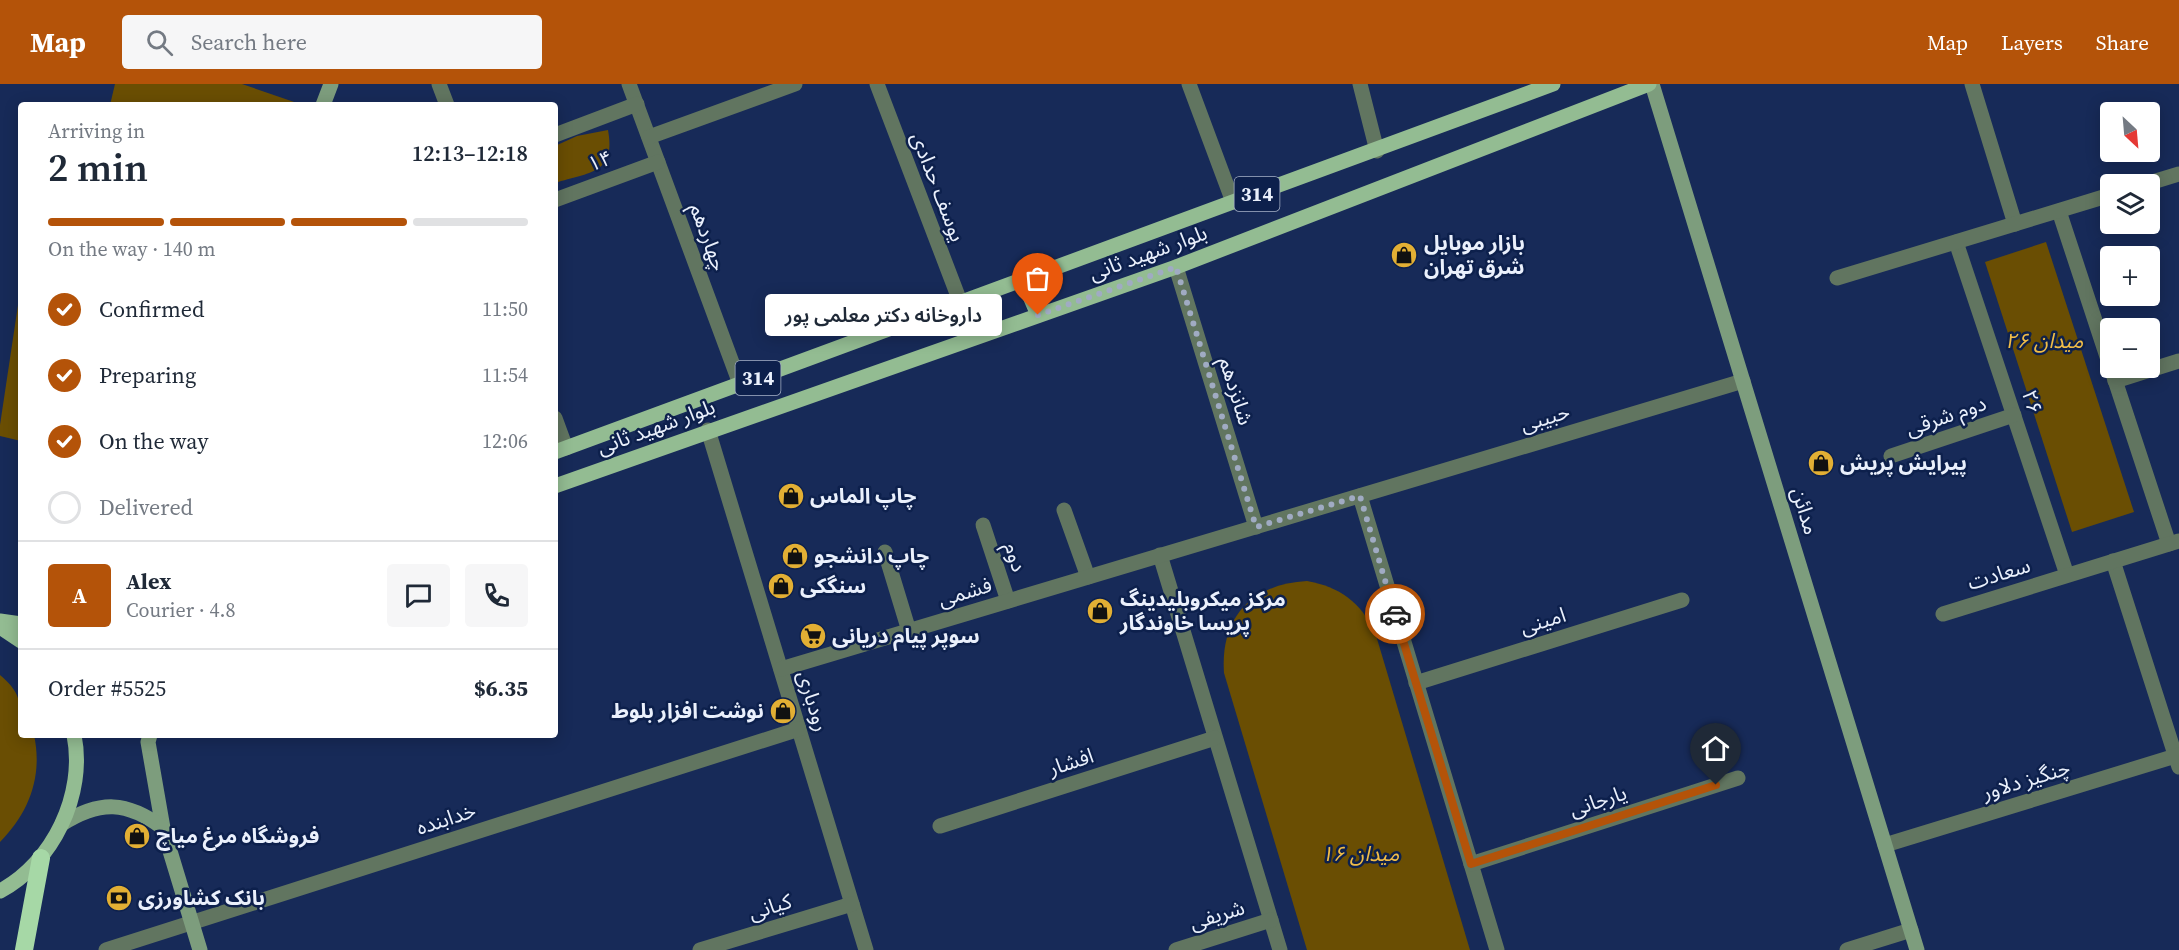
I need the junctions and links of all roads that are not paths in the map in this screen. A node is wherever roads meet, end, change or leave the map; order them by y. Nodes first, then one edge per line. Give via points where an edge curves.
1 (331, 84) edge
2 (439, 84) edge
3 (629, 84) edge
4 (795, 84) edge
5 (877, 84) edge
6 (1189, 84) edge
7 (1360, 84) edge
8 (1553, 84) edge
9 (1651, 84) edge
10 (1972, 84) edge
11 (324, 102) edge
12 (446, 102) edge
13 (637, 104) junction
14 (558, 134) edge
15 (649, 137) junction
16 (1377, 151) junction
17 (658, 162) junction
18 (2179, 174) edge
19 (2160, 180) edge
20 (2100, 198) edge
21 (558, 199) edge
22 (1233, 202) junction
23 (2059, 211) junction
24 (2015, 224) junction
25 (1956, 242) junction
26 (1176, 267) junction
27 (1838, 278) dead end
28 (1023, 280) junction
29 (961, 304) junction
30 (1038, 315) junction
31 (2100, 336) edge
32 (2179, 362) edge
33 (2160, 365) edge
34 (2114, 378) edge
35 (1743, 381) junction
36 (740, 384) junction
37 (2014, 415) junction
38 (708, 430) junction
39 (558, 434) edge
40 (561, 450) edge
41 (1891, 456) dead end
42 (558, 485) edge
43 (1360, 496) junction
44 (1064, 510) dead end
45 (983, 525) dead end
46 (1256, 527) junction
47 (2174, 543) edge
48 (885, 552) dead end
49 (1160, 555) junction
50 (2113, 561) junction
51 (2067, 575) junction
52 (1088, 577) junction
53 (1682, 600) dead end
54 (1008, 601) junction
55 (1943, 614) dead end
56 (0, 621) edge
57 (18, 624) edge
58 (0, 627) edge
59 (909, 631) junction
60 (18, 638) edge
61 (781, 669) junction
62 (1416, 683) junction
63 (799, 729) junction
64 (149, 738) edge
65 (1215, 738) junction
66 (77, 739) edge
67 (2178, 759) edge
68 (1738, 778) dead end
69 (62, 824) junction
70 (940, 826) dead end
71 (163, 828) junction
72 (1885, 845) junction
73 (41, 858) junction
74 (1471, 864) junction
75 (0, 891) edge
76 (852, 904) junction
77 (1270, 920) junction
78 (192, 922) junction
79 (1911, 930) junction
80 (24, 950) edge
81 (106, 950) edge
82 (200, 950) edge
83 (700, 950) edge
84 (866, 950) edge
85 (1176, 950) edge
86 (1280, 950) edge
87 (1497, 950) edge
88 (1847, 950) edge
89 (1917, 950) edge

1 - 11 main road
2 - 12 street
3 - 13 street, چهاردهم
4 - 15 street
5 - 29 street, یوسف حدادی
6 - 22 street
7 - 16 street
8 - 16 main road, بلوار شهید ثانی / 314
9 - 26 main road, بلوار شهید ثانی / 314
9 - 35 main road, مدائن
10 - 24 street
13 - 14 street
13 - 15 street, چهاردهم
15 - 17 street, چهاردهم
16 - 22 main road, بلوار شهید ثانی / 314
17 - 21 street, ۱۴
17 - 36 street, چهاردهم
18 - 19 street
20 - 23 street
22 - 28 main road, بلوار شهید ثانی / 314
23 - 24 street
23 - 31 street
24 - 25 street
25 - 27 street
25 - 37 street, ۲۶
26 - 30 main road, بلوار شهید ثانی / 314
26 - 46 street, شانزدهم
28 - 29 main road, بلوار شهید ثانی / 314
28 - 30 main road
29 - 36 main road, بلوار شهید ثانی / 314
30 - 38 main road, بلوار شهید ثانی / 314
32 - 33 street
34 - 47 street
35 - 43 street, حبیبی
35 - 72 main road, مدائن
36 - 40 main road, بلوار شهید ثانی / 314
37 - 41 street, دوم شرقی
37 - 51 street, ۲۶
38 - 42 main road, بلوار شهید ثانی / 314
38 - 61 street, رودباری
39 - 40 street
43 - 46 street
43 - 62 street
44 - 52 street
45 - 54 street, دوم
46 - 49 street
47 - 50 street, سعادت
48 - 59 street
49 - 52 street, فشمی
49 - 65 street
50 - 51 street, سعادت
50 - 67 street
51 - 55 street, سعادت
52 - 54 street, فشمی
53 - 62 street, امینی
54 - 59 street, فشمی
56 - 57 main road
58 - 60 main road
59 - 61 street, فشمی
61 - 63 street, رودباری
62 - 74 street
63 - 76 street, رودباری
63 - 78 street, خدابنده
64 - 71 main road
65 - 70 street, افشار
65 - 77 street
66 - 69 main road via 75,787
67 - 72 street, چنگیز دلاور
68 - 74 street, یارجانی
69 - 71 main road via 81,812 102,806 124,807
69 - 73 main road
71 - 78 main road
72 - 79 main road, مدائن
73 - 75 main road
73 - 80 highway
74 - 87 street
76 - 83 street, کیانی
76 - 84 street, رودباری
77 - 85 street, شریفی
77 - 86 street
78 - 81 street, خدابنده
78 - 82 main road
79 - 88 street
79 - 89 main road, مدائن

